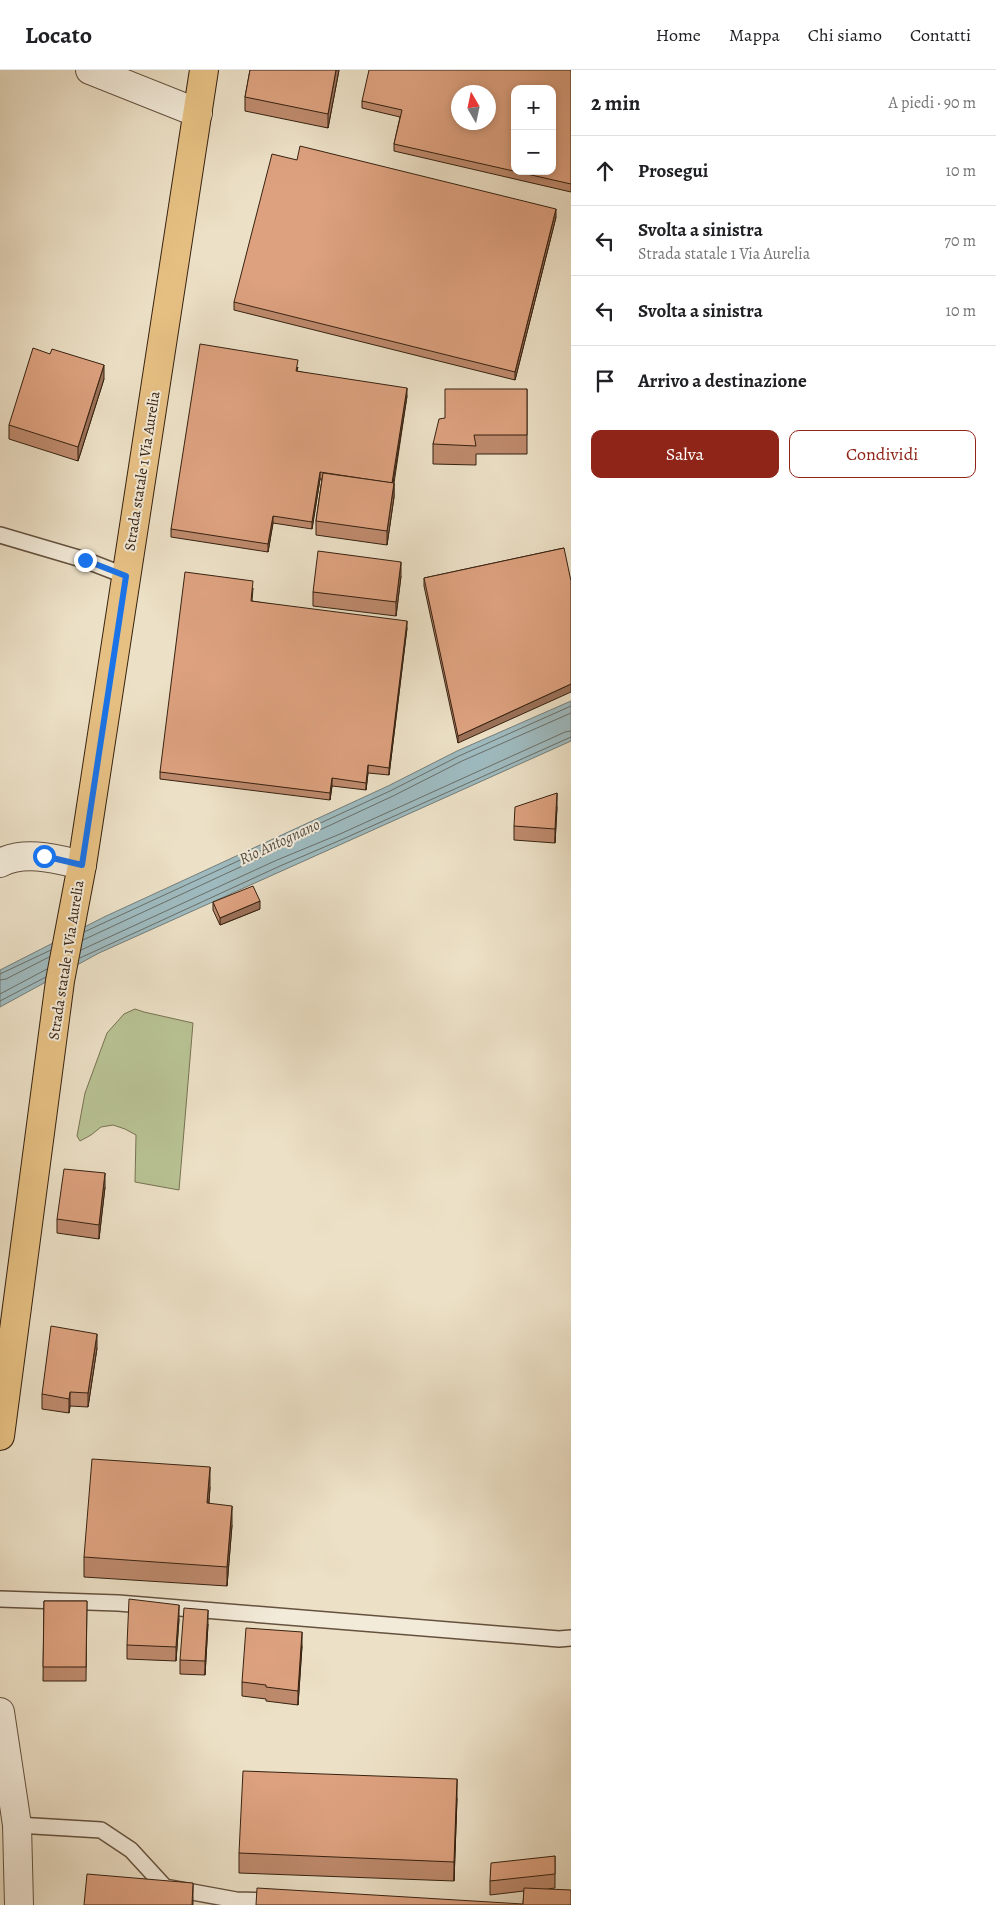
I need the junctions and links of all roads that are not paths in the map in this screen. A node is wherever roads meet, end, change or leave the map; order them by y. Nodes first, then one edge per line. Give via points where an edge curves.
1 (90, 70) edge
2 (204, 70) edge
3 (198, 114) junction
4 (0, 535) edge
5 (126, 576) junction
6 (0, 863) edge
7 (80, 873) junction
8 (0, 1436) edge
9 (0, 1599) edge
10 (571, 1638) edge
11 (0, 1712) edge
12 (17, 1825) junction
13 (293, 1902) edge
14 (19, 1905) edge

1 - 3 street
2 - 3 main road, Strada statale 1 Via Aurelia
3 - 5 main road, Strada statale 1 Via Aurelia
4 - 5 lane via 85,560
5 - 7 main road, Strada statale 1 Via Aurelia
6 - 7 street via 7,859 44,856
7 - 8 main road, Strada statale 1 Via Aurelia via 60,981
9 - 10 lane via 118,1603
11 - 12 street
12 - 13 lane via 101,1830 131,1850 165,1887 236,1900
12 - 14 street

